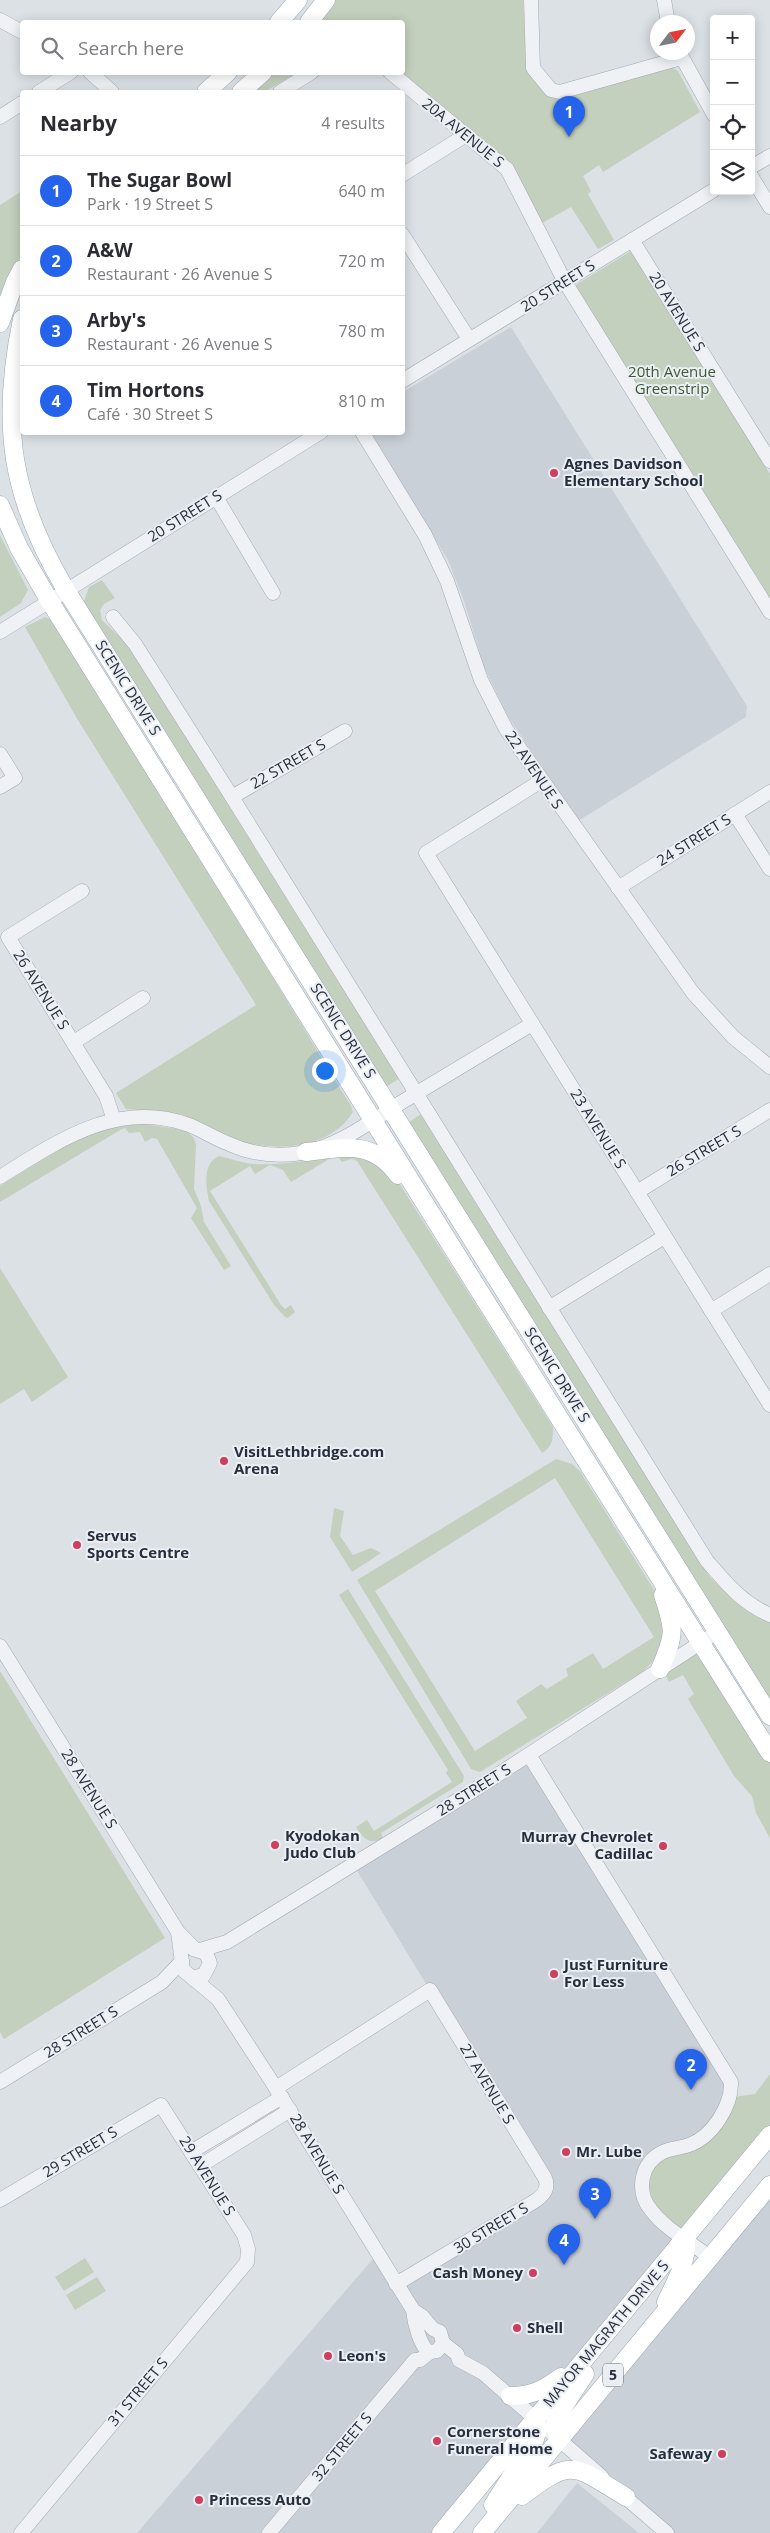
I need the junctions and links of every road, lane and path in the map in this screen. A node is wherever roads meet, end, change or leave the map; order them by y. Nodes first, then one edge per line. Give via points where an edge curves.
1 (298, 0) edge
2 (326, 0) edge
3 (531, 0) edge
4 (664, 0) edge
5 (667, 15) edge
6 (0, 20) edge
7 (281, 20) edge
8 (310, 20) edge
9 (20, 31) edge
10 (664, 60) edge
11 (683, 60) edge
12 (66, 75) edge
13 (93, 75) edge
14 (225, 75) edge
15 (260, 75) edge
16 (307, 75) edge
17 (394, 75) edge
18 (42, 90) edge
19 (110, 90) edge
20 (208, 90) edge
21 (243, 90) edge
22 (283, 90) edge
23 (20, 104) edge
24 (710, 108) edge
25 (0, 117) edge
26 (466, 135) junction
27 (770, 156) edge
28 (755, 165) edge
29 (405, 173) edge
30 (755, 183) edge
31 (710, 192) edge
32 (770, 207) edge
33 (405, 239) edge
34 (632, 240) junction
35 (20, 273) edge
36 (565, 282) junction
37 (0, 323) edge
38 (20, 325) edge
39 (469, 339) junction
40 (405, 380) edge
41 (316, 435) edge
42 (364, 435) edge
43 (770, 461) edge
44 (216, 497) junction
45 (0, 505) edge
46 (66, 590) junction
47 (273, 593) dead end
48 (49, 600) junction
49 (770, 612) edge
50 (113, 617) dead end
51 (0, 632) edge
52 (345, 731) dead end
53 (0, 754) edge
54 (541, 781) junction
55 (0, 787) edge
56 (770, 792) edge
57 (232, 797) junction
58 (736, 814) junction
59 (770, 869) edge
60 (618, 888) junction
61 (82, 891) dead end
62 (143, 998) dead end
63 (532, 1024) junction
64 (74, 1042) junction
65 (770, 1067) edge
66 (416, 1094) junction
67 (391, 1109) junction
68 (770, 1110) edge
69 (114, 1120) junction
70 (374, 1120) junction
71 (306, 1152) junction
72 (2, 1172) edge
73 (637, 1192) junction
74 (664, 1237) junction
75 (770, 1274) edge
76 (480, 1292) junction
77 (550, 1308) junction
78 (712, 1311) junction
79 (770, 1405) edge
80 (654, 1566) junction
81 (770, 1615) edge
82 (717, 1632) junction
83 (702, 1642) junction
84 (0, 1646) edge
85 (660, 1669) junction
86 (770, 1716) edge
87 (770, 1753) edge
88 (529, 1755) junction
89 (178, 1932) junction
90 (227, 1942) junction
91 (197, 1949) junction
92 (182, 1959) junction
93 (210, 1965) junction
94 (191, 1976) junction
95 (162, 1982) junction
96 (218, 1999) junction
97 (0, 2082) edge
98 (279, 2093) junction
99 (162, 2104) joint
100 (290, 2110) junction
101 (770, 2135) edge
102 (191, 2152) junction
103 (200, 2166) junction
104 (544, 2178) joint
105 (770, 2185) edge
106 (0, 2200) edge
107 (686, 2239) junction
108 (248, 2249) joint
109 (711, 2258) junction
110 (396, 2284) junction
111 (629, 2307) junction
112 (413, 2310) junction
113 (654, 2327) junction
114 (597, 2345) junction
115 (430, 2346) junction
116 (510, 2396) junction
117 (535, 2418) junction
118 (559, 2439) junction
119 (626, 2497) junction
120 (498, 2514) junction
121 (21, 2533) edge
122 (269, 2533) edge
123 (441, 2533) edge
124 (476, 2533) edge
125 (482, 2533) edge
126 (667, 2533) edge

1 - 7 main road
2 - 8 main road
3 - 10 street via 533,68 551,90 560,92
4 - 5 street
6 - 9 street
11 - 24 street
12 - 18 street
13 - 19 street
14 - 20 main road
15 - 21 main road
16 - 22 street
17 - 26 street, 20A AVENUE S
23 - 25 street
26 - 29 street
26 - 36 street, 20A AVENUE S via 507,169
27 - 28 street
30 - 32 street
31 - 34 street, 20 STREET S
33 - 39 street
34 - 36 street, 20 STREET S
34 - 43 street, 20 AVENUE S
35 - 37 main road
36 - 39 street, 20 STREET S
36 - 49 street
38 - 46 main road, SCENIC DRIVE S via 6,384 5,422 12,475 33,532
39 - 40 street, 20 STREET S
41 - 44 street, 20 STREET S
42 - 54 street, 22 AVENUE S via 425,535 447,581 481,680 506,729
44 - 46 street, 20 STREET S
44 - 47 street
45 - 48 main road, SCENIC DRIVE S via 19,548
46 - 48 street, 20 STREET S
46 - 67 main road, SCENIC DRIVE S
48 - 51 street, 20 STREET S
48 - 70 main road, SCENIC DRIVE S
50 - 57 street, SCENIC DRIVE S via 135,644
52 - 57 street, 22 STREET S
53 - 55 street via 15,778
54 - 60 street, 22 AVENUE S
54 - 63 street, 23 AVENUE S via 426,853
56 - 58 street, 24 STREET S
57 - 66 street, SCENIC DRIVE S
58 - 59 street
58 - 60 street, 24 STREET S
60 - 65 street, 22 AVENUE S via 710,1013
61 - 64 street, 26 AVENUE S via 8,937
62 - 64 street
63 - 66 street
63 - 73 street, 23 AVENUE S
64 - 69 street, 26 AVENUE S via 106,1096
66 - 67 street
66 - 77 street, SCENIC DRIVE S
67 - 70 street
67 - 82 main road, SCENIC DRIVE S
68 - 73 street, 26 STREET S
69 - 71 street via 162,1120 189,1125 230,1145 256,1152
69 - 72 street via 77,1132
70 - 71 street via 345,1137
70 - 76 main road, SCENIC DRIVE S
71 - 76 main road via 361,1148 381,1156
73 - 74 street, 23 AVENUE S
74 - 77 street
74 - 78 street, 23 AVENUE S
75 - 78 street
76 - 80 main road, SCENIC DRIVE S
77 - 81 street, SCENIC DRIVE S via 707,1562 732,1591
78 - 79 street, 23 AVENUE S
80 - 83 main road, SCENIC DRIVE S
80 - 85 main road via 673,1625 670,1647
82 - 83 street, 28 STREET S
82 - 86 main road, SCENIC DRIVE S
83 - 85 street, 28 STREET S
83 - 87 main road, SCENIC DRIVE S
84 - 89 street, 28 AVENUE S
85 - 88 street, 28 STREET S
88 - 90 street, 28 STREET S
88 - 107 street via 731,2082 732,2093 724,2112 701,2139 663,2152 644,2172 643,2196 650,2210
89 - 91 street
89 - 92 street
90 - 91 street
90 - 93 street
91 - 92 street via 189,1951
91 - 93 street via 206,1954
92 - 94 street via 183,1970
92 - 95 street
93 - 94 street via 204,1975
93 - 96 street
94 - 95 street
94 - 96 street
95 - 97 street, 28 STREET S
96 - 98 street, 28 AVENUE S
98 - 100 street, 28 AVENUE S
98 - 102 street
98 - 104 street, 27 AVENUE S via 430,1990
99 - 102 street, 29 AVENUE S
99 - 106 street, 29 STREET S
100 - 103 street
100 - 110 street, 28 AVENUE S
101 - 107 main road, MAYOR MAGRATH DRIVE S / 5
102 - 103 street, 29 AVENUE S
103 - 108 street, 29 AVENUE S via 244,2235
104 - 110 street, 30 STREET S via 546,2187 543,2195 535,2201
105 - 109 main road, 5
107 - 109 street
107 - 111 main road, MAYOR MAGRATH DRIVE S / 5
107 - 113 main road via 687,2253 683,2265
108 - 121 street, 31 STREET S via 247,2262
109 - 113 main road, 5
110 - 112 street, 28 AVENUE S
111 - 114 main road, MAYOR MAGRATH DRIVE S / 5
111 - 118 main road via 556,2418
112 - 115 street, 28 AVENUE S via 414,2320
112 - 115 street, 28 AVENUE S via 433,2329 425,2331
113 - 118 main road, 5
114 - 116 main road via 547,2388 534,2394
114 - 117 main road, MAYOR MAGRATH DRIVE S / 5
115 - 116 street, 28 AVENUE S via 457,2354 459,2360
115 - 122 street, 32 STREET S
116 - 117 street, 28 AVENUE S
117 - 118 street, 28 AVENUE S
117 - 123 main road, MAYOR MAGRATH DRIVE S / 5
117 - 124 main road via 538,2429 535,2439
118 - 119 street, 28 AVENUE S
118 - 120 main road, 5
119 - 120 main road via 587,2474 565,2468
119 - 126 street, 28 AVENUE S
120 - 125 main road, 5

